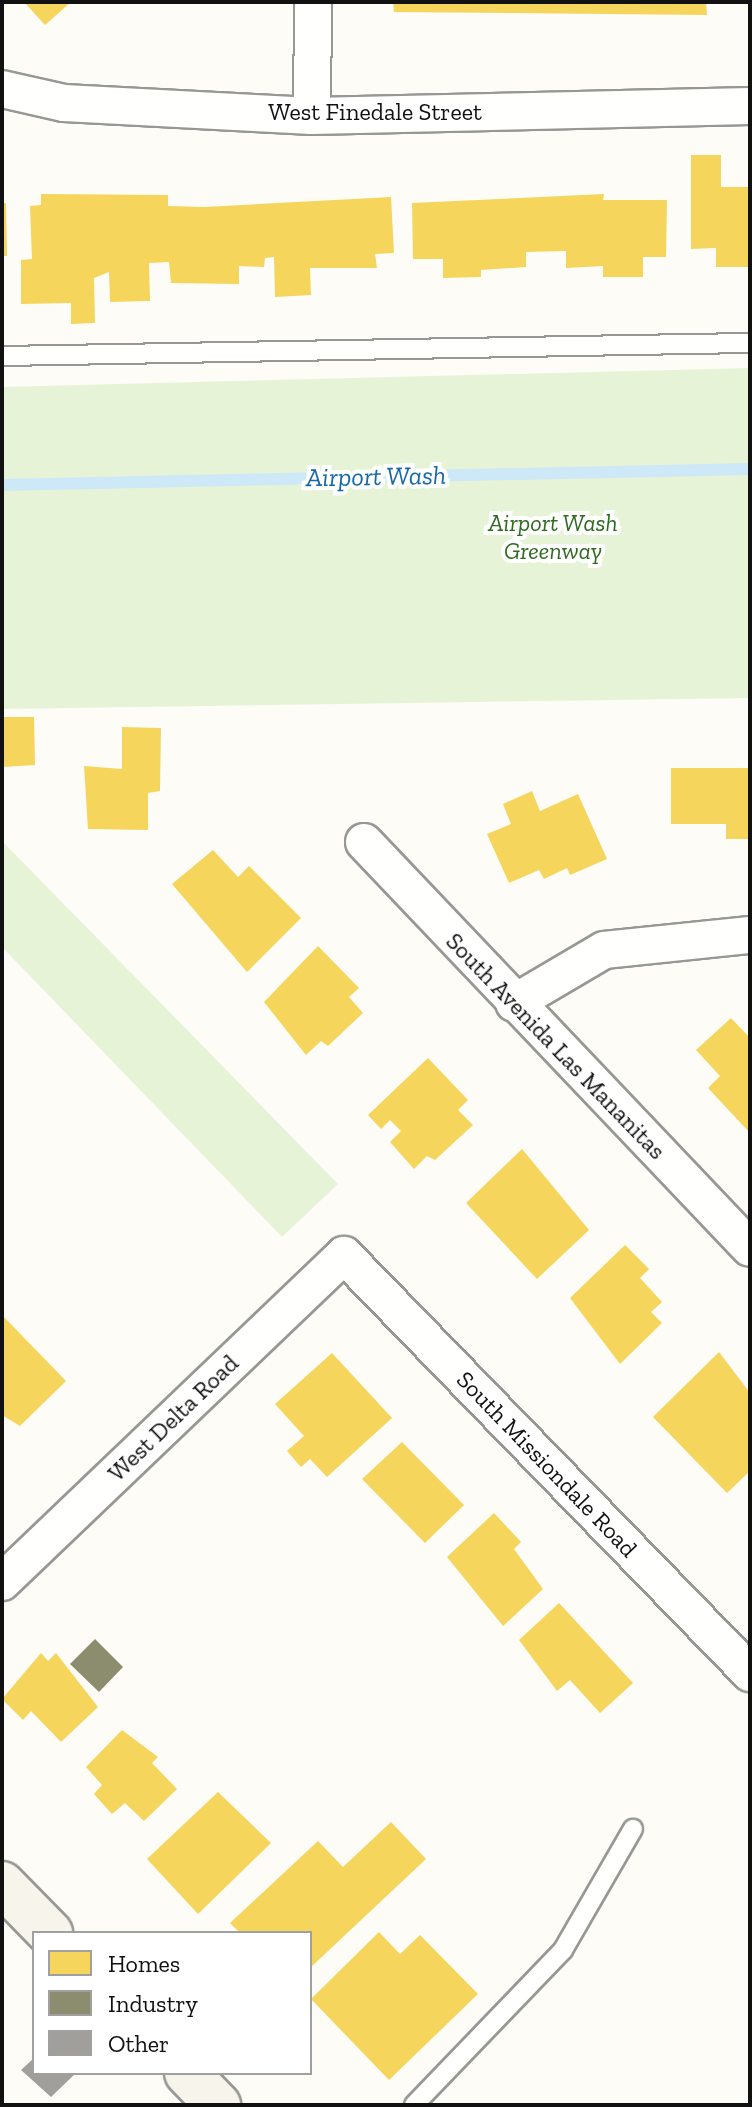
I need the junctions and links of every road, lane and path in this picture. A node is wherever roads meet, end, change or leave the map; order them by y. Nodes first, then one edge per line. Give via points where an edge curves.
1 (313, 2) edge
2 (2, 89) edge
3 (750, 106) edge
4 (312, 116) junction
5 (750, 343) edge
6 (2, 356) edge
7 (364, 842) dead end
8 (750, 935) edge
9 (514, 1003) junction
10 (750, 1248) edge
11 (344, 1255) joint
12 (2, 1582) edge
13 (750, 1673) edge
14 (633, 1829) dead end
15 (2, 1884) edge
16 (48, 1931) edge
17 (189, 2075) edge
18 (218, 2105) edge
19 (414, 2105) edge

1 - 4 street
2 - 4 street, West Finedale Street via 64,103
3 - 4 street, West Finedale Street
5 - 6 lane
7 - 9 street, South Avenida Las Mananitas
8 - 9 street via 604,950
9 - 10 street, South Avenida Las Mananitas
11 - 12 street, West Delta Road
11 - 13 street, South Missiondale Road
14 - 19 lane via 563,1950
15 - 16 street
17 - 18 street

